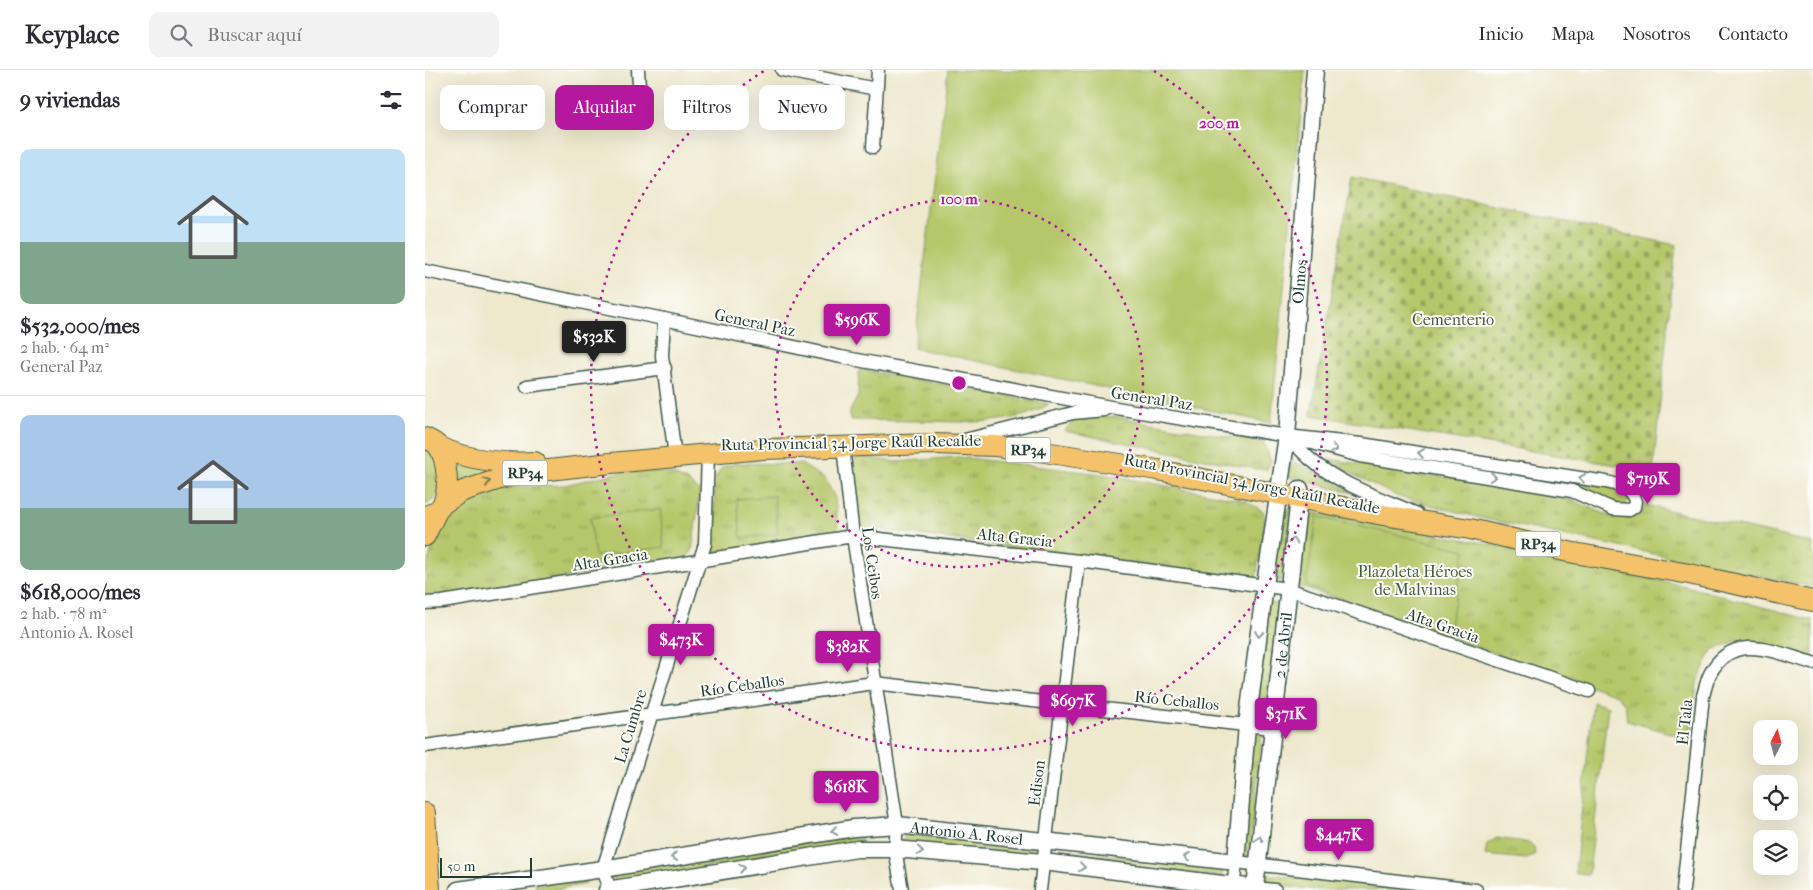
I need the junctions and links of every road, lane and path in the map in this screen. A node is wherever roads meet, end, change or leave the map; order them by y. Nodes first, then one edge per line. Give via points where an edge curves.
1 (638, 70) edge
2 (782, 70) edge
3 (878, 70) edge
4 (1315, 70) edge
5 (639, 85) edge
6 (876, 89) junction
7 (873, 147) dead end
8 (425, 271) edge
9 (665, 319) junction
10 (665, 368) junction
11 (527, 386) dead end
12 (1116, 408) junction
13 (1287, 436) junction
14 (432, 442) edge
15 (962, 442) junction
16 (843, 447) junction
17 (675, 449) junction
18 (708, 454) junction
19 (1289, 491) junction
20 (435, 510) edge
21 (1438, 523) junction
22 (425, 536) edge
23 (853, 536) junction
24 (700, 561) junction
25 (1079, 561) junction
26 (1265, 585) junction
27 (1288, 590) junction
28 (1813, 602) edge
29 (425, 603) edge
30 (1813, 663) edge
31 (874, 683) junction
32 (1589, 691) dead end
33 (1062, 704) junction
34 (651, 714) junction
35 (1247, 724) junction
36 (1272, 728) junction
37 (425, 746) edge
38 (425, 813) edge
39 (897, 825) junction
40 (1045, 842) junction
41 (895, 849) junction
42 (1043, 862) junction
43 (1236, 862) junction
44 (1257, 865) junction
45 (603, 869) junction
46 (1233, 887) edge
47 (1439, 888) edge
48 (1255, 889) edge
49 (1457, 889) edge
50 (430, 890) edge
51 (458, 890) edge
52 (609, 890) edge
53 (902, 890) edge
54 (1040, 890) edge
55 (1275, 890) edge
56 (1476, 890) edge
57 (1683, 890) edge

1 - 5 street
2 - 6 street
3 - 6 street
4 - 13 street, Olmos
6 - 7 street
8 - 9 street, General Paz
9 - 10 street
9 - 12 street, General Paz via 841,357
10 - 11 street
10 - 17 street
12 - 13 street, General Paz
12 - 15 street via 1073,413
13 -> 13 street, General Paz via 1360,456 1572,491 1613,509 1629,510 1635,502 1630,490 1605,482 1361,444
13 - 19 street, Olmos
13 - 21 street via 1327,472
14 - 17 main road, Ruta Provincial 34 Jorge Raúl Recalde / RP34 via 457,454 517,463
14 - 20 main road via 446,466 447,482
15 - 16 main road, Ruta Provincial 34 Jorge Raúl Recalde / RP34
15 - 17 main road, Ruta Provincial 34 Jorge Raúl Recalde / RP34 via 895,438 764,441
15 - 19 main road, Ruta Provincial 34 Jorge Raúl Recalde / RP34 via 1040,444
16 - 18 main road, Ruta Provincial 34 Jorge Raúl Recalde / RP34
16 - 23 street, Los Ceibos
20 -> 18 main road, Ruta Provincial 34 Jorge Raúl Recalde / RP34 via 463,491 523,474
18 - 24 street, La Cumbre via 705,544
19 - 21 main road, Ruta Provincial 34 Jorge Raúl Recalde / RP34 via 1385,508
19 - 26 street, 2 de Abril
27 -> 19 street, 2 de Abril
20 - 22 main road
21 - 28 main road, Ruta Provincial 34 Jorge Raúl Recalde / RP34
23 - 24 street, Alta Gracia
23 - 25 street, Alta Gracia
23 - 31 street, Los Ceibos
24 - 29 street, Alta Gracia
24 - 34 street, La Cumbre
25 - 26 street, Alta Gracia
25 - 33 street, Edison
26 - 27 street, Alta Gracia
26 -> 35 street, 2 de Abril
27 - 32 street, Alta Gracia
27 - 36 street, 2 de Abril
30 - 57 street, El Tala via 1755,646 1735,649 1722,657 1709,674 1703,696
31 - 33 street, Río Ceballos
31 - 34 street, Río Ceballos
31 - 39 street, Los Ceibos
33 - 35 street, Río Ceballos
33 - 40 street, Edison
34 - 37 street, Río Ceballos
34 - 45 street, La Cumbre
35 - 36 street, Río Ceballos
35 - 43 street, 2 de Abril
44 -> 36 street, 2 de Abril
38 - 50 main road
39 - 40 street, Antonio A. Rosel
39 - 41 street, Los Ceibos
39 -> 45 street, Antonio A. Rosel via 855,828
40 - 42 street, Edison
43 -> 40 street, Antonio A. Rosel
41 -> 42 street, Antonio A. Rosel
52 -> 41 street, Antonio A. Rosel via 857,849
41 - 53 street, Los Ceibos
42 -> 46 street, Antonio A. Rosel
42 - 54 street, Edison
43 - 44 street, Antonio A. Rosel
43 - 46 street, 2 de Abril
44 - 47 street, Antonio A. Rosel
44 - 48 street, 2 de Abril
45 - 51 street, Antonio A. Rosel
45 - 52 street
46 - 48 street, Antonio A. Rosel
47 - 49 street, Antonio A. Rosel
48 - 55 street, Antonio A. Rosel
49 - 56 street, Antonio A. Rosel

